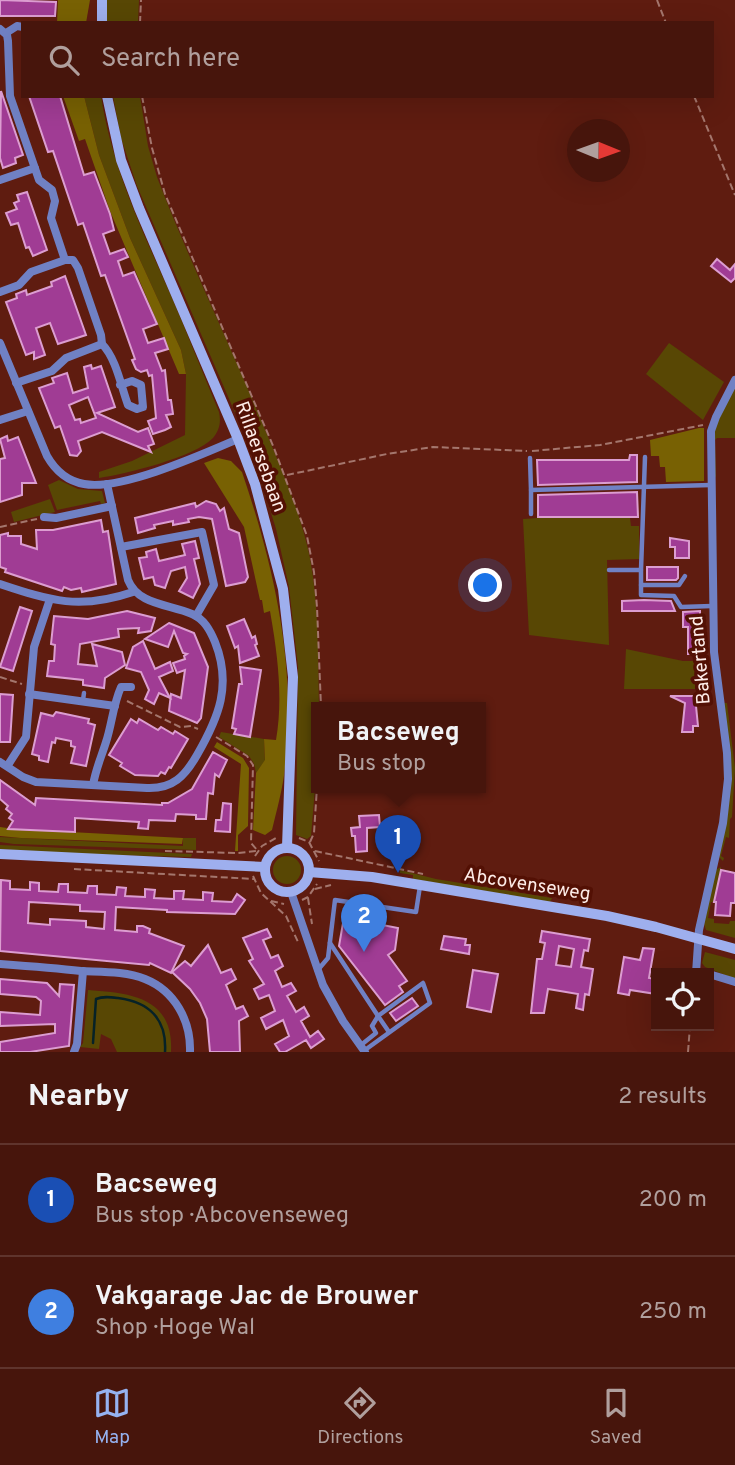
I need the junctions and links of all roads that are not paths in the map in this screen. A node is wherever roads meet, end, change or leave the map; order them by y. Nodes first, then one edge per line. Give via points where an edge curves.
1 (102, 0) edge
2 (102, 21) edge
3 (21, 27) edge
4 (3, 31) edge
5 (107, 98) edge
6 (35, 168) junction
7 (0, 180) edge
8 (65, 260) junction
9 (0, 292) edge
10 (0, 343) edge
11 (102, 344) junction
12 (735, 380) edge
13 (16, 383) junction
14 (120, 384) dead end
15 (28, 411) junction
16 (0, 420) edge
17 (238, 439) junction
18 (645, 457) dead end
19 (530, 458) dead end
20 (107, 484) junction
21 (711, 485) junction
22 (644, 487) junction
23 (531, 490) junction
24 (112, 506) junction
25 (531, 514) dead end
26 (44, 517) road end
27 (121, 547) junction
28 (609, 570) dead end
29 (641, 570) junction
30 (685, 576) dead end
31 (0, 584) edge
32 (641, 585) junction
33 (133, 592) junction
34 (50, 599) junction
35 (712, 606) junction
36 (196, 616) junction
37 (131, 687) dead end
38 (29, 691) junction
39 (116, 701) junction
40 (4, 764) edge
41 (93, 785) junction
42 (287, 847) junction
43 (0, 854) edge
44 (265, 867) junction
45 (309, 872) junction
46 (420, 885) junction
47 (291, 892) junction
48 (698, 939) junction
49 (330, 943) junction
50 (735, 949) edge
51 (0, 964) edge
52 (696, 968) edge
53 (83, 971) junction
54 (317, 971) junction
55 (714, 976) edge
56 (735, 982) edge
57 (378, 1016) junction
58 (389, 1032) junction
59 (364, 1049) edge
60 (74, 1052) edge
61 (190, 1052) edge

1 - 2 street
3 - 4 street
4 - 6 street via 8,41 10,96
5 - 17 street, Rillaersebaan via 121,160 139,208
6 - 7 street
6 - 8 street via 39,180 52,190 51,218
8 - 9 street via 31,272 22,283
8 - 11 street via 73,260 78,268
10 - 13 street
11 - 13 street via 66,358 52,371
11 - 14 street
12 - 21 street, Bakertand via 713,425
13 - 15 street
15 - 16 street
15 - 20 street via 47,456 62,474 82,484
17 - 20 street via 173,466
17 - 42 street, Rillaersebaan via 264,514 290,634 293,701
18 - 22 lane
19 - 23 lane
20 - 24 street
21 - 22 lane
21 - 35 street, Bakertand
22 - 23 lane
22 - 29 lane
23 - 25 lane
24 - 26 street
24 - 27 street
27 - 33 street
27 - 36 street via 202,532 215,585
28 - 29 lane
29 - 32 lane
30 - 32 lane via 679,585
31 - 34 street
32 - 35 lane via 641,595 674,596 681,607
33 - 34 street via 89,603
33 - 36 street
34 - 38 street via 34,647
35 - 48 street, Bakertand via 728,779
36 - 41 street via 211,632 223,667 219,709 189,769 171,785
37 - 39 street via 121,687
38 - 39 street
38 - 40 street via 26,737
39 - 41 street
40 - 41 street via 36,782
42 - 44 street via 272,853
42 - 45 street via 301,852
43 - 44 street
44 - 47 street via 269,883
45 - 46 street, Abcovenseweg
45 - 47 street via 303,885
46 - 48 street, Abcovenseweg via 633,921
46 - 49 lane via 416,912 334,900
47 - 54 street
48 - 50 street, Abcovenseweg
48 - 52 street, Bakertand
49 - 54 lane via 328,958
49 - 57 lane
51 - 53 street
53 - 60 street
53 - 61 street via 127,975 162,988 183,1014
54 - 59 street via 334,1006
55 - 56 street
57 - 58 lane
57 - 58 lane via 423,983 430,1003
57 - 59 lane via 372,1026 376,1033
58 - 59 lane

